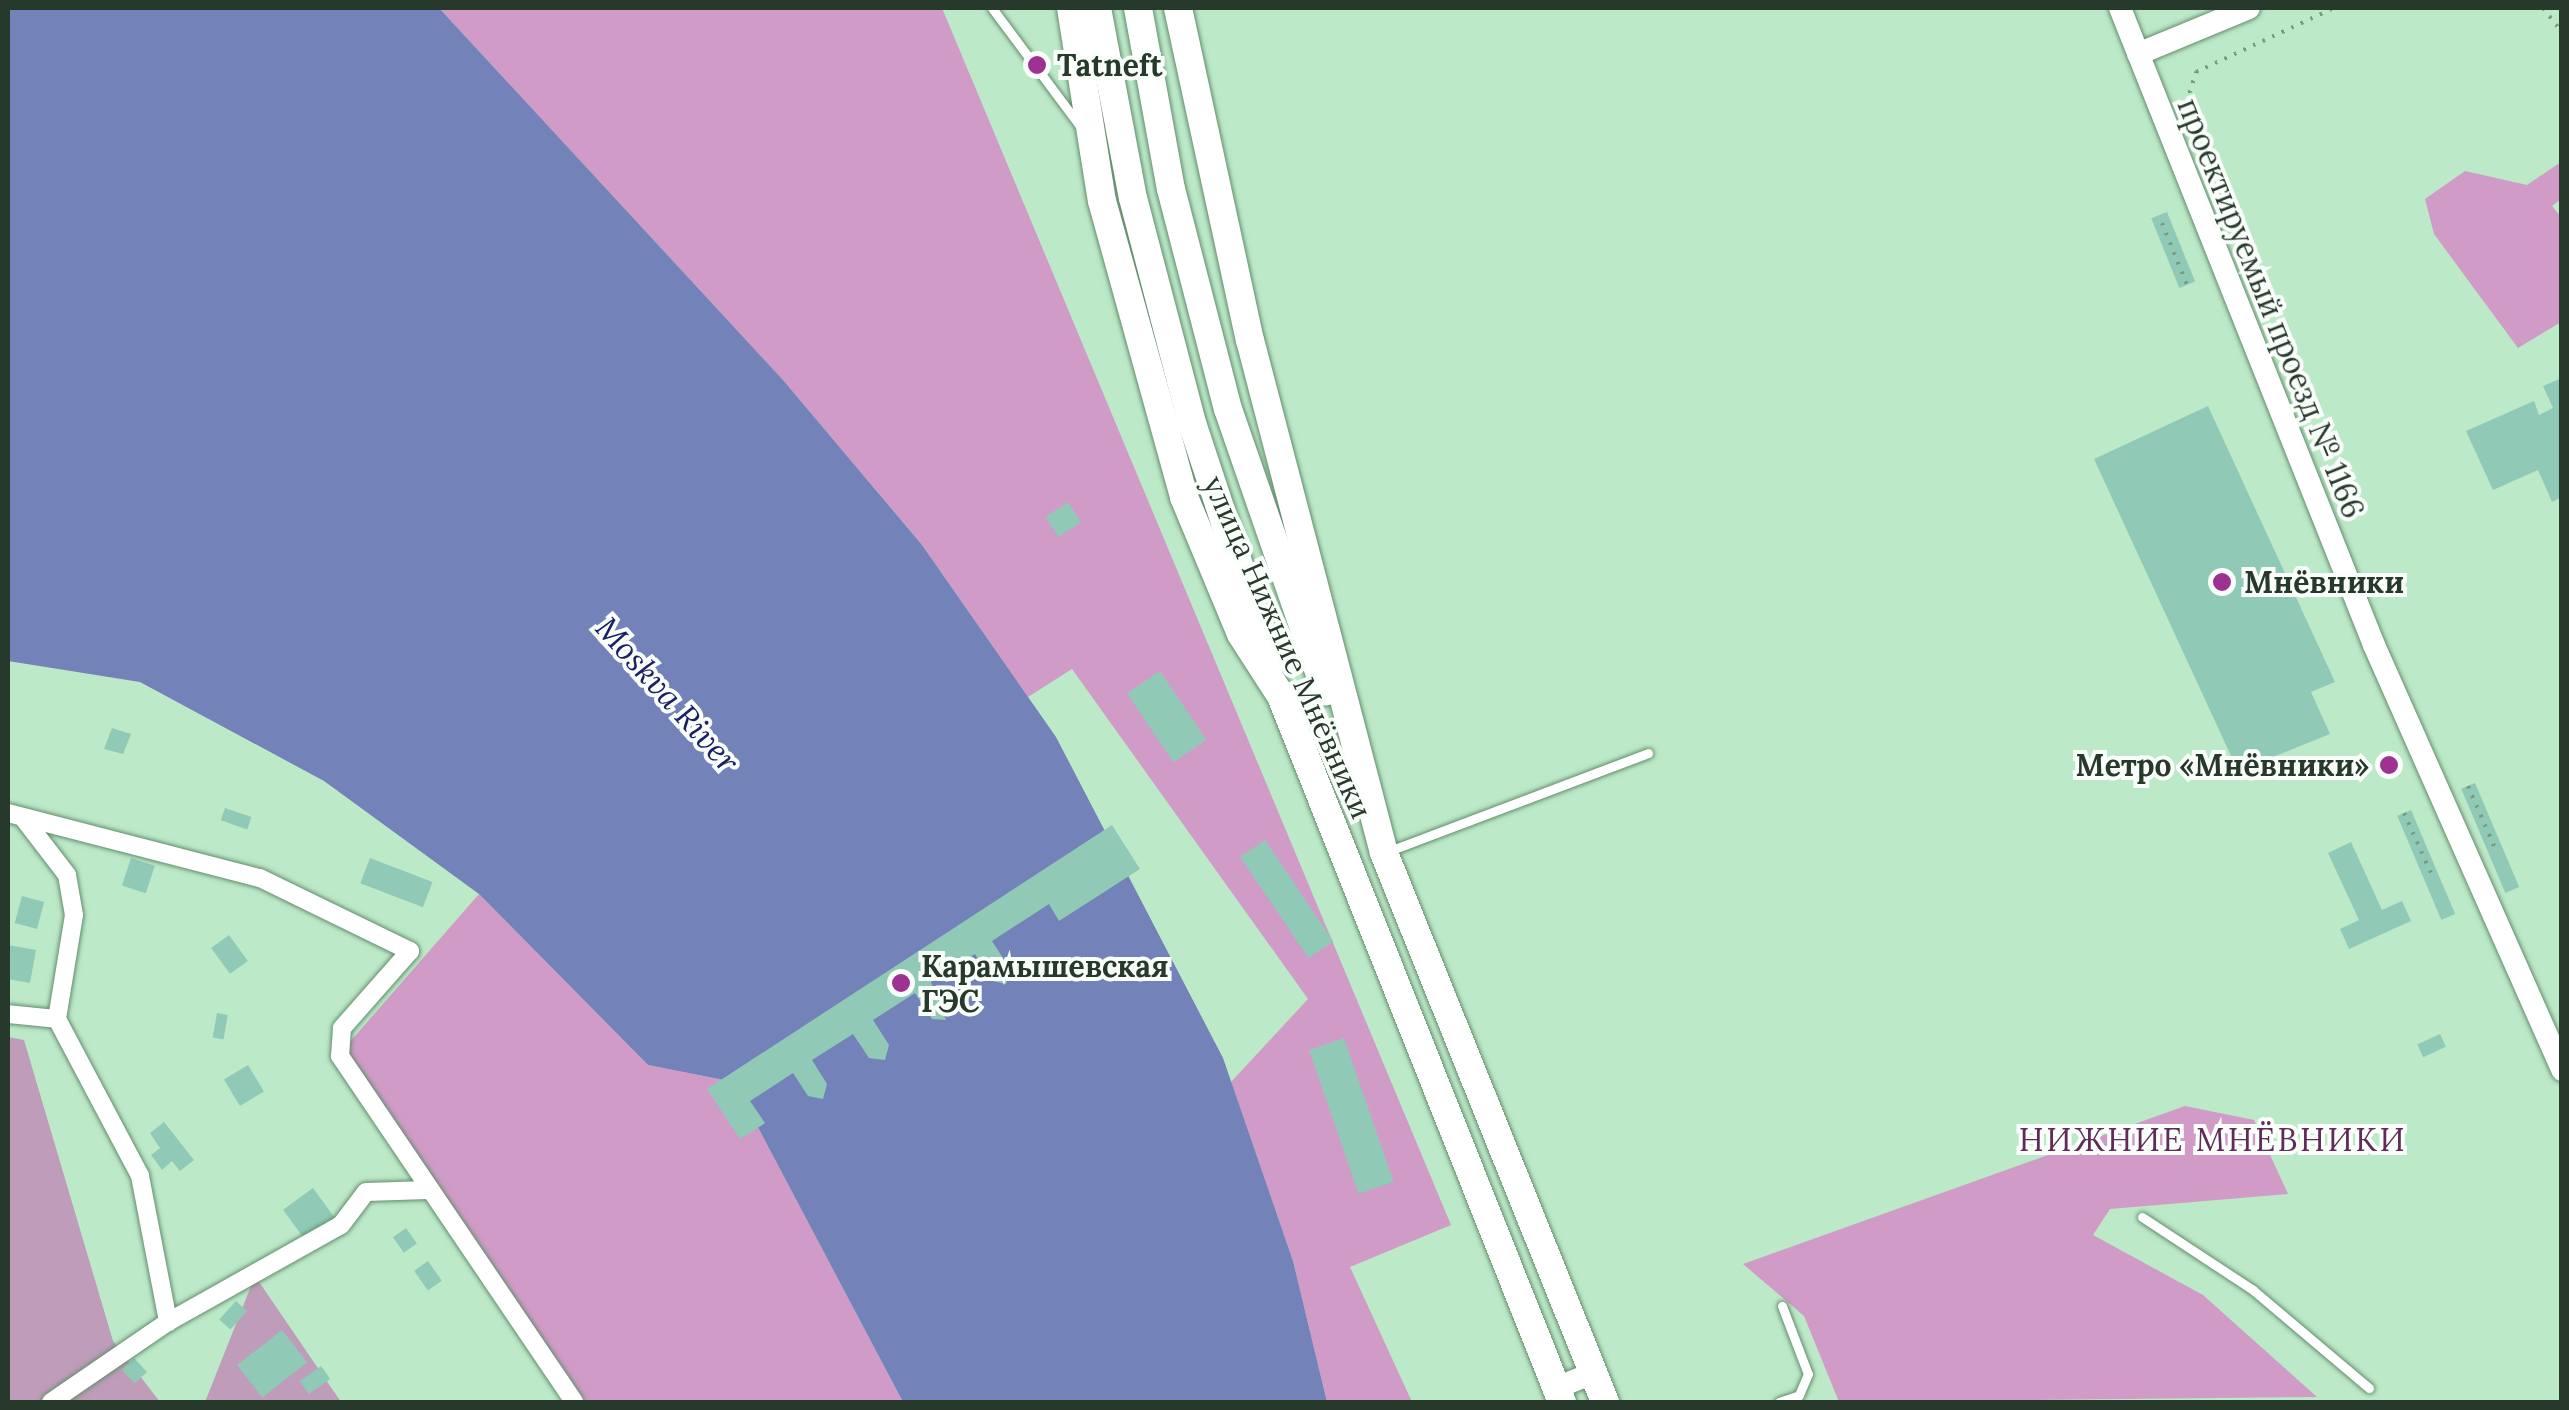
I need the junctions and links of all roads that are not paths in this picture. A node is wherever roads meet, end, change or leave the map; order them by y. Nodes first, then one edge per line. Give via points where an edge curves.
1 (992, 8) edge
2 (1071, 8) edge
3 (1097, 8) edge
4 (1138, 8) edge
5 (1178, 8) edge
6 (2120, 8) edge
7 (2249, 8) edge
8 (2138, 54) junction
9 (1089, 138) junction
10 (1281, 696) junction
11 (1648, 753) dead end
12 (1371, 810) junction
13 (12, 814) edge
14 (1384, 853) junction
15 (8, 1014) edge
16 (57, 1019) junction
17 (2562, 1070) edge
18 (428, 1190) junction
19 (2142, 1217) dead end
20 (1782, 1306) dead end
21 (168, 1322) junction
22 (1592, 1373) junction
23 (2368, 1388) dead end
24 (1559, 1395) edge
25 (51, 1402) edge
26 (574, 1402) edge
27 (1604, 1402) edge
28 (1779, 1402) edge

1 - 9 lane
2 - 9 main road, улица Нижние Мнёвники
3 - 10 main road via 1134,198 1193,426
4 - 12 main road via 1171,188 1228,409
5 - 12 main road, улица Нижние Мнёвники via 1226,244
6 - 8 street, проектируемый проезд № 1166
7 - 8 street
8 - 17 street, проектируемый проезд № 1166 via 2374,645
9 - 10 main road, улица Нижние Мнёвники via 1178,482 1240,634
10 - 24 main road, улица Нижние Мнёвники
11 - 14 lane
12 - 14 main road, улица Нижние Мнёвники
13 - 16 street via 48,841 71,888
13 - 18 street via 260,878 410,951 337,1045
14 - 22 main road, улица Нижние Мнёвники
15 - 16 street
16 - 21 street via 140,1176
18 - 21 street via 394,1184 366,1192 341,1225
18 - 26 street
19 - 23 lane via 2252,1290
20 - 28 lane via 1808,1374 1800,1394
21 - 25 street
22 - 24 street
22 - 27 main road, улица Нижние Мнёвники

